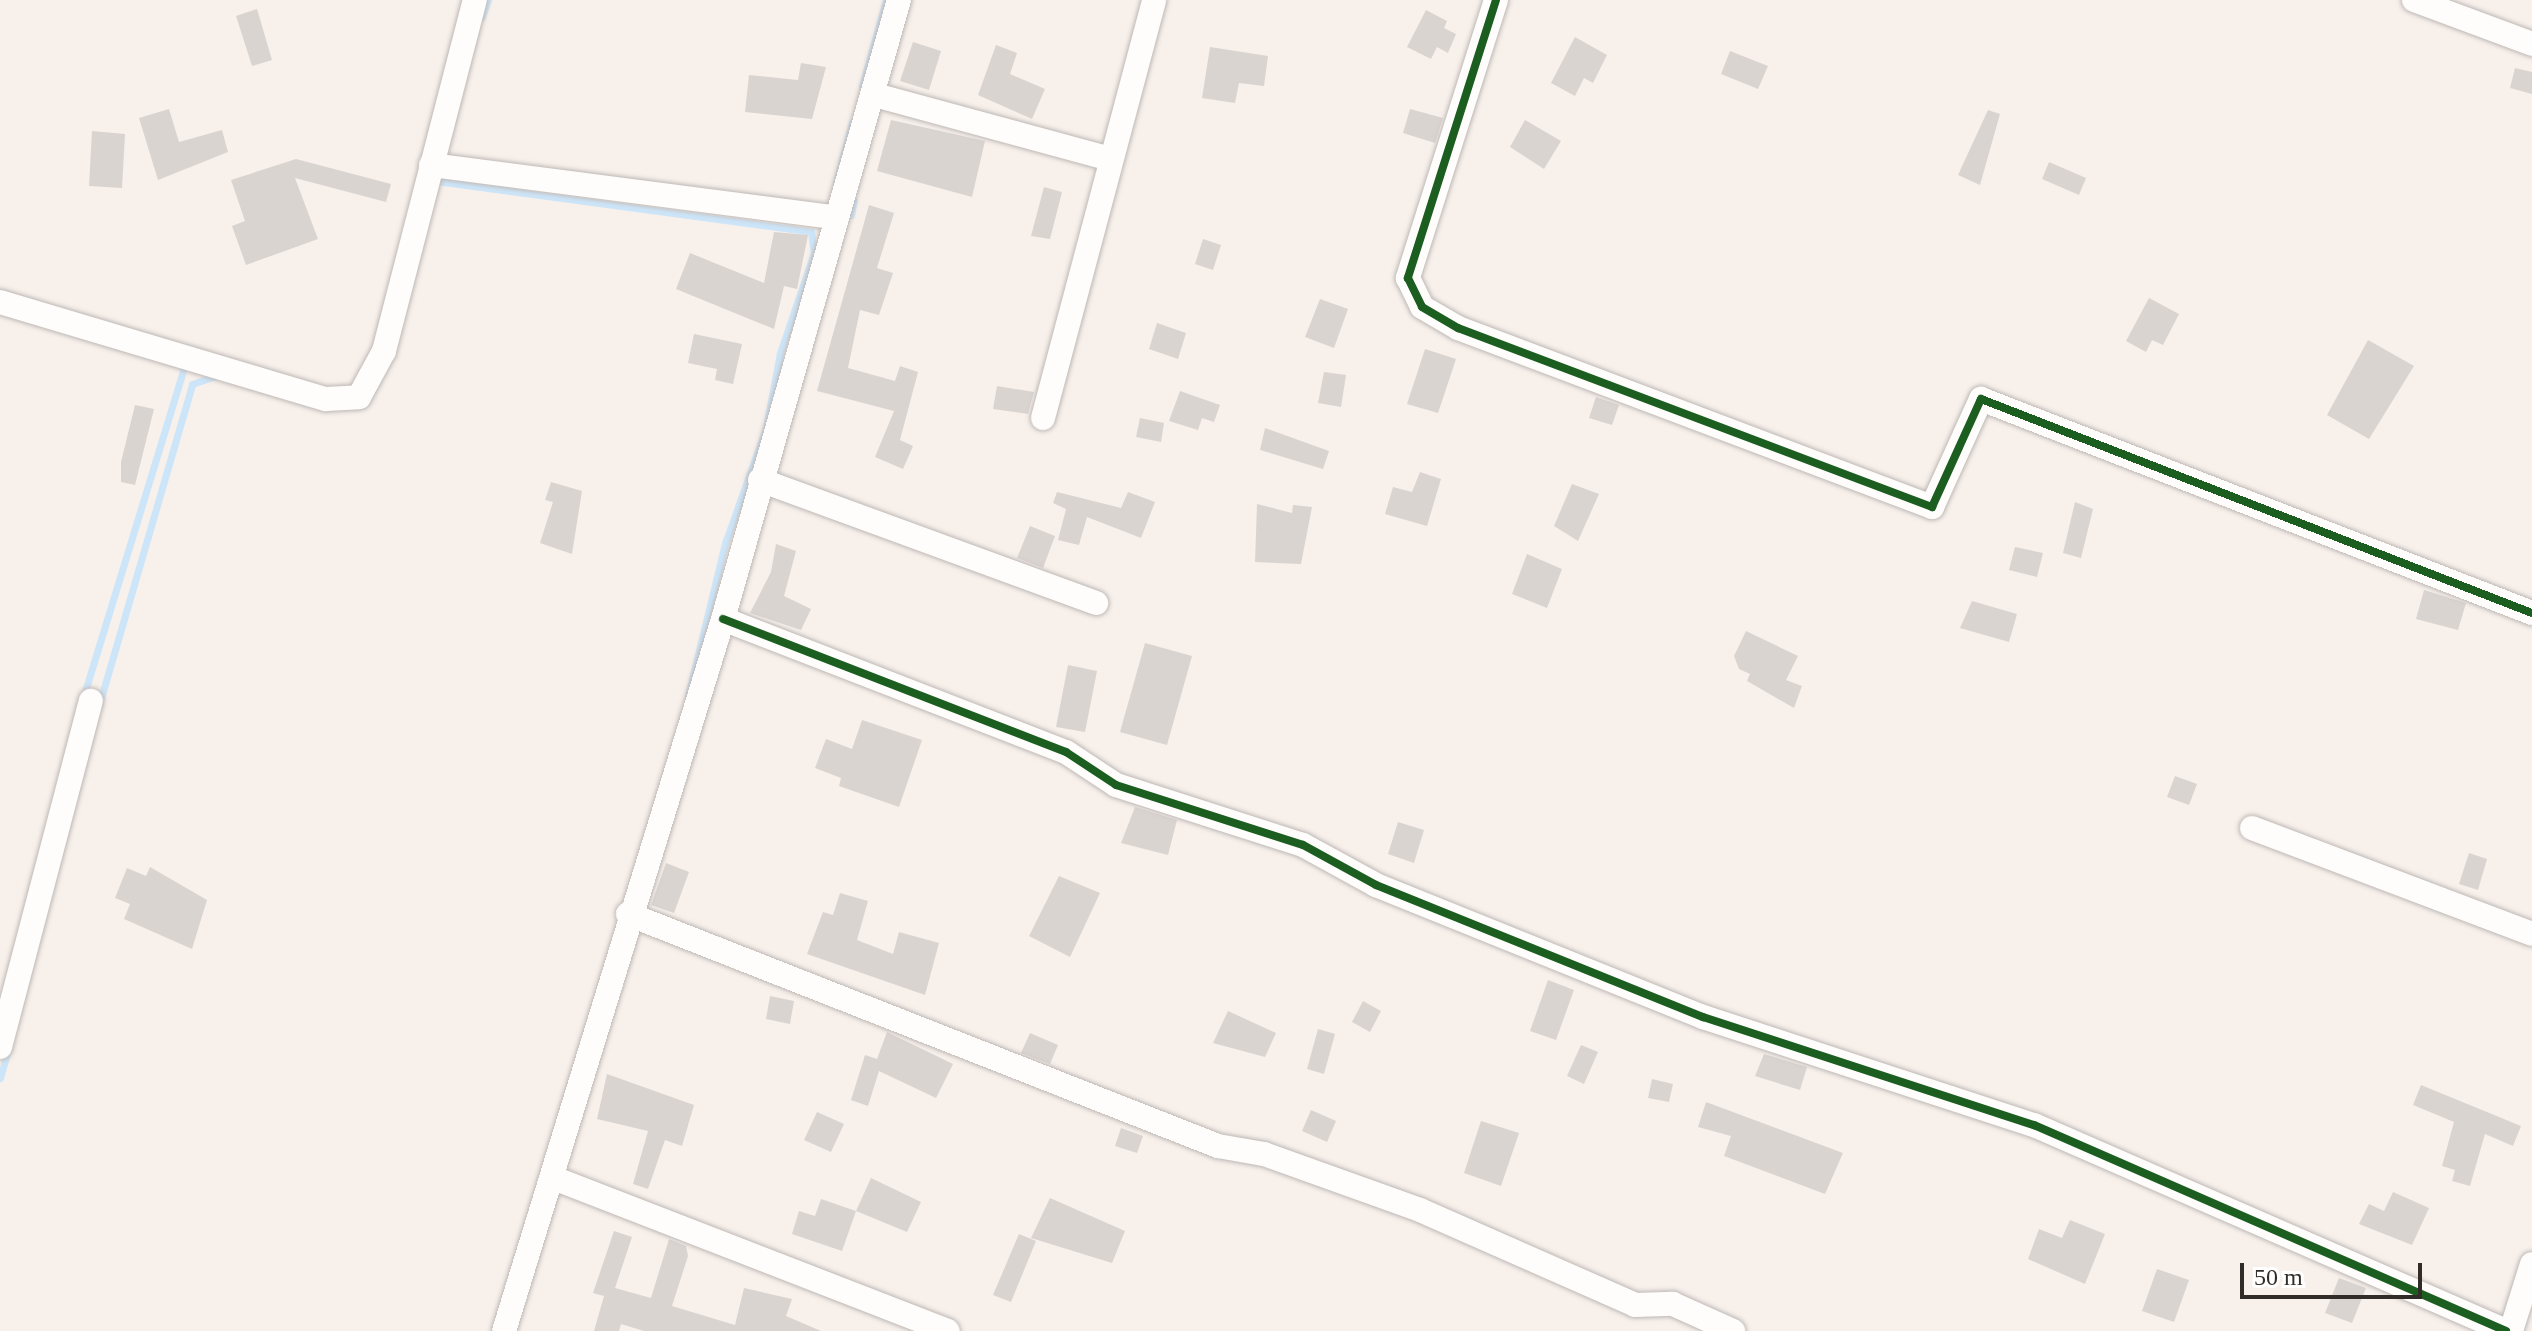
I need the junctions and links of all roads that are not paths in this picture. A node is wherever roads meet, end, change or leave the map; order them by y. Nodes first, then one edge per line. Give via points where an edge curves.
1 (475, 0) edge
2 (899, 0) edge
3 (1154, 0) edge
4 (1496, 0) edge
5 (2414, 0) edge
6 (2532, 44) edge
7 (875, 95) junction
8 (1107, 158) junction
9 (431, 165) junction
10 (837, 218) junction
11 (0, 302) edge
12 (1043, 418) dead end
13 (760, 480) junction
14 (1096, 603) dead end
15 (2532, 613) edge
16 (723, 619) junction
17 (91, 701) dead end
18 (2252, 828) dead end
19 (628, 914) junction
20 (2532, 934) edge
21 (0, 1047) edge
22 (556, 1179) junction
23 (2532, 1264) edge
24 (504, 1331) edge
25 (947, 1331) edge
26 (1733, 1331) edge
27 (2509, 1331) edge

1 - 9 street
2 - 7 street
3 - 8 street
4 - 15 street via 1408,278 1422,307 1458,328 1932,507 1981,399
5 - 6 street
7 - 8 street
7 - 10 street
8 - 12 street
9 - 10 street
9 - 11 street via 384,351 359,397 326,399
10 - 13 street
13 - 14 street
13 - 16 street
16 - 19 street
16 - 27 street via 1066,752 1116,785 1303,845 1376,885 1703,1017 2034,1125
17 - 21 street
18 - 20 street
19 - 22 street
19 - 26 street via 1218,1146 1264,1154 1420,1210 1635,1305 1673,1304
22 - 24 street
22 - 25 street
23 - 27 street

